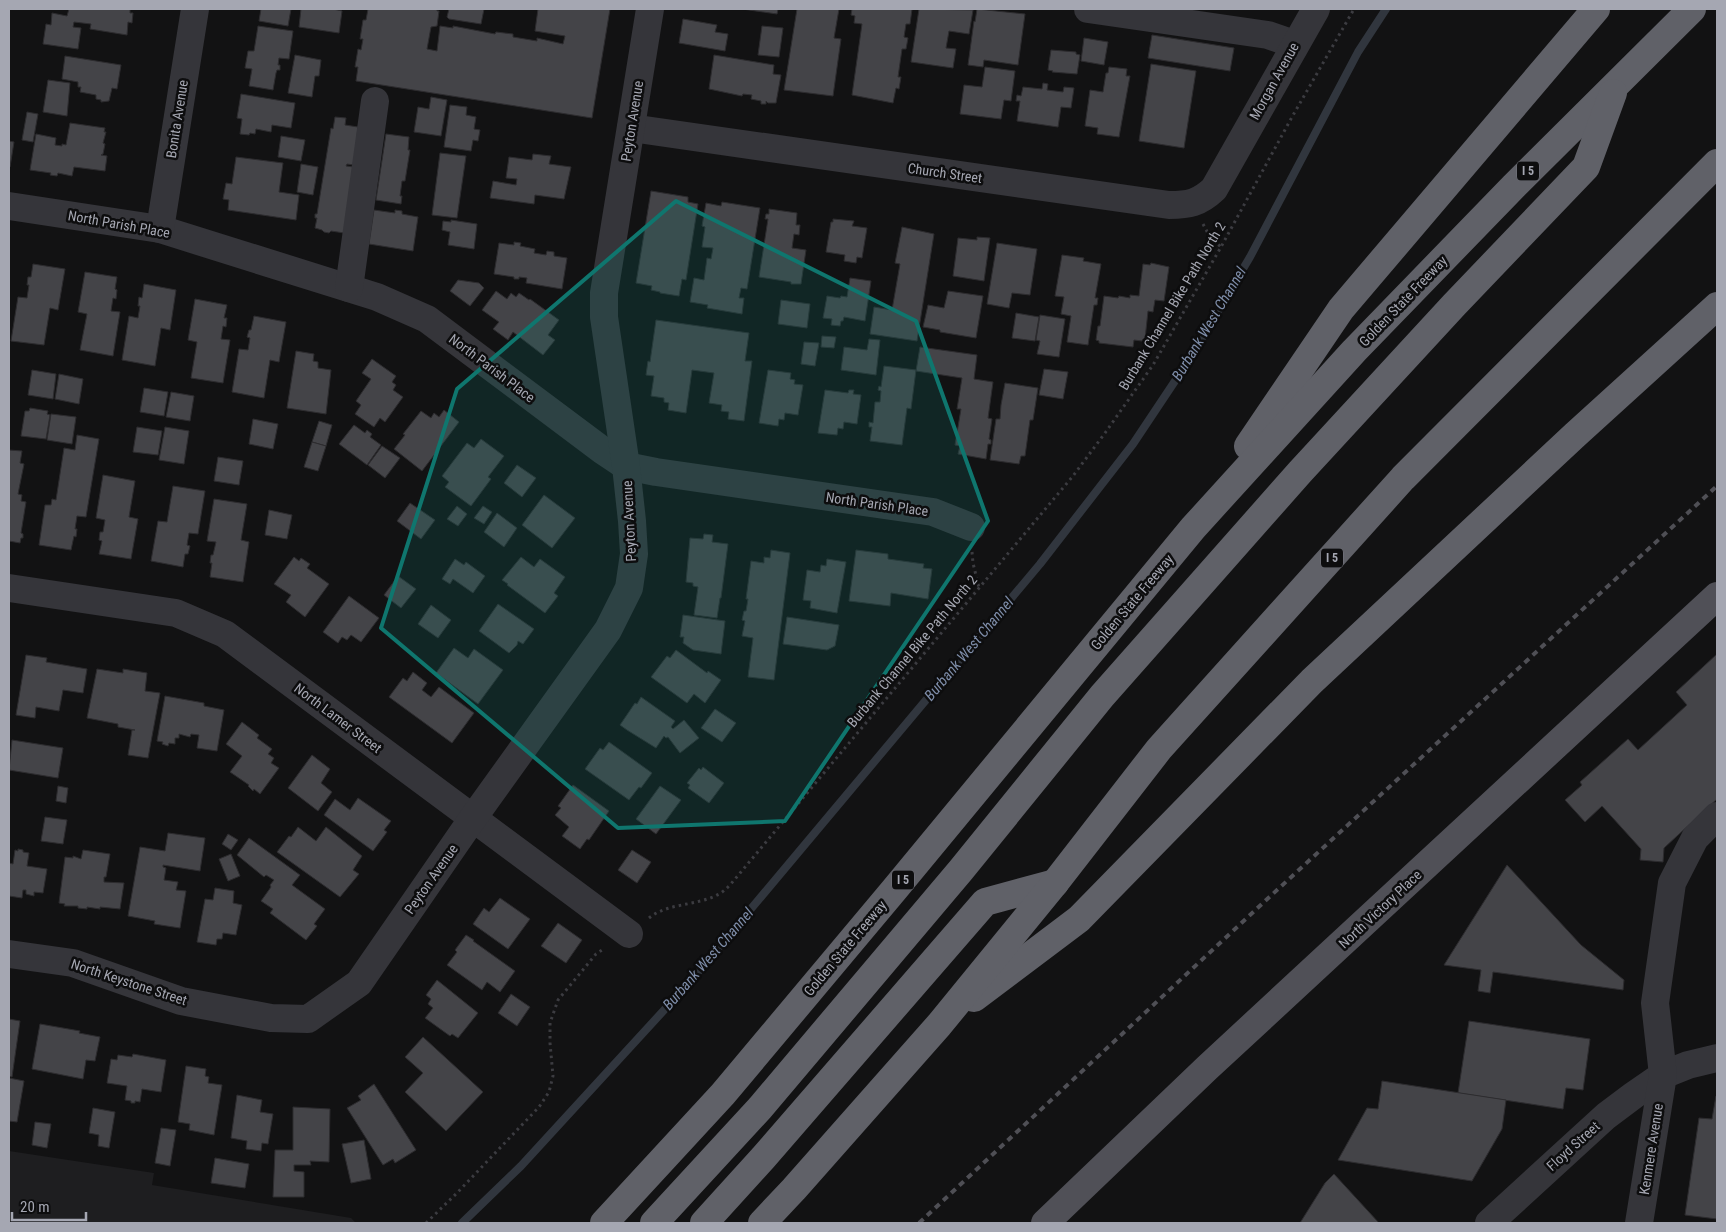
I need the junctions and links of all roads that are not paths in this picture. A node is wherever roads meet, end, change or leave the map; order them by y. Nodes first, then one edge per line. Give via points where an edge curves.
1 (195, 9) edge
2 (650, 9) edge
3 (1088, 9) edge
4 (1316, 9) edge
5 (1596, 9) edge
6 (1692, 9) edge
7 (1294, 44) junction
8 (1616, 84) junction
9 (375, 101) dead end
10 (631, 128) junction
11 (1234, 154) joint
12 (1717, 164) edge
13 (9, 206) edge
14 (160, 229) junction
15 (349, 288) junction
16 (1717, 306) edge
17 (626, 466) junction
18 (971, 526) road end
19 (1193, 528) junction
20 (9, 588) edge
21 (1717, 596) edge
22 (1717, 816) edge
23 (473, 818) junction
24 (1055, 883) junction
25 (629, 934) road end
26 (9, 954) edge
27 (308, 1019) joint
28 (939, 1024) junction
29 (1717, 1058) edge
30 (1663, 1075) junction
31 (604, 1223) edge
32 (654, 1223) edge
33 (704, 1223) edge
34 (762, 1223) edge
35 (1045, 1223) edge
36 (1489, 1223) edge
37 (1639, 1223) edge

1 - 14 street, Bonita Avenue
2 - 10 street, Peyton Avenue
3 - 7 street via 1268,35
4 - 7 street, Morgan Avenue
5 - 19 highway via 1341,310
6 - 8 highway, Golden State Freeway / I 5
7 - 11 street, Morgan Avenue
8 - 19 highway, Golden State Freeway / I 5 via 1354,351
8 - 32 highway via 1586,167 1300,472 1102,696 961,870 766,1101
9 - 15 street
10 - 11 street, Church Street via 1169,205 1203,199 1214,189
10 - 17 street, Peyton Avenue via 604,293 604,317
12 - 24 highway, I 5 via 1404,478 1159,749
13 - 14 street, North Parish Place
14 - 15 street, North Parish Place
15 - 17 street, North Parish Place via 427,319
16 - 28 highway via 1312,682 1079,919
17 - 18 street, North Parish Place via 933,512
17 - 23 street, Peyton Avenue via 634,554 629,588 608,630
19 - 31 highway, Golden State Freeway / I 5 via 729,1086
20 - 23 street, North Lamer Street via 176,613 225,634
21 - 35 main road, North Victory Place
22 - 30 street, Kenmere Avenue via 1695,838 1672,883 1655,1003
23 - 25 street, North Lamer Street
23 - 27 street, Peyton Avenue via 359,983
24 - 28 highway, I 5
24 - 33 highway via 985,902
26 - 27 street, North Keystone Street via 73,963 181,1001 271,1018
28 - 34 highway, I 5
29 - 30 street, Floyd Street
30 - 36 street, Floyd Street via 1606,1116
30 - 37 street, Kenmere Avenue

